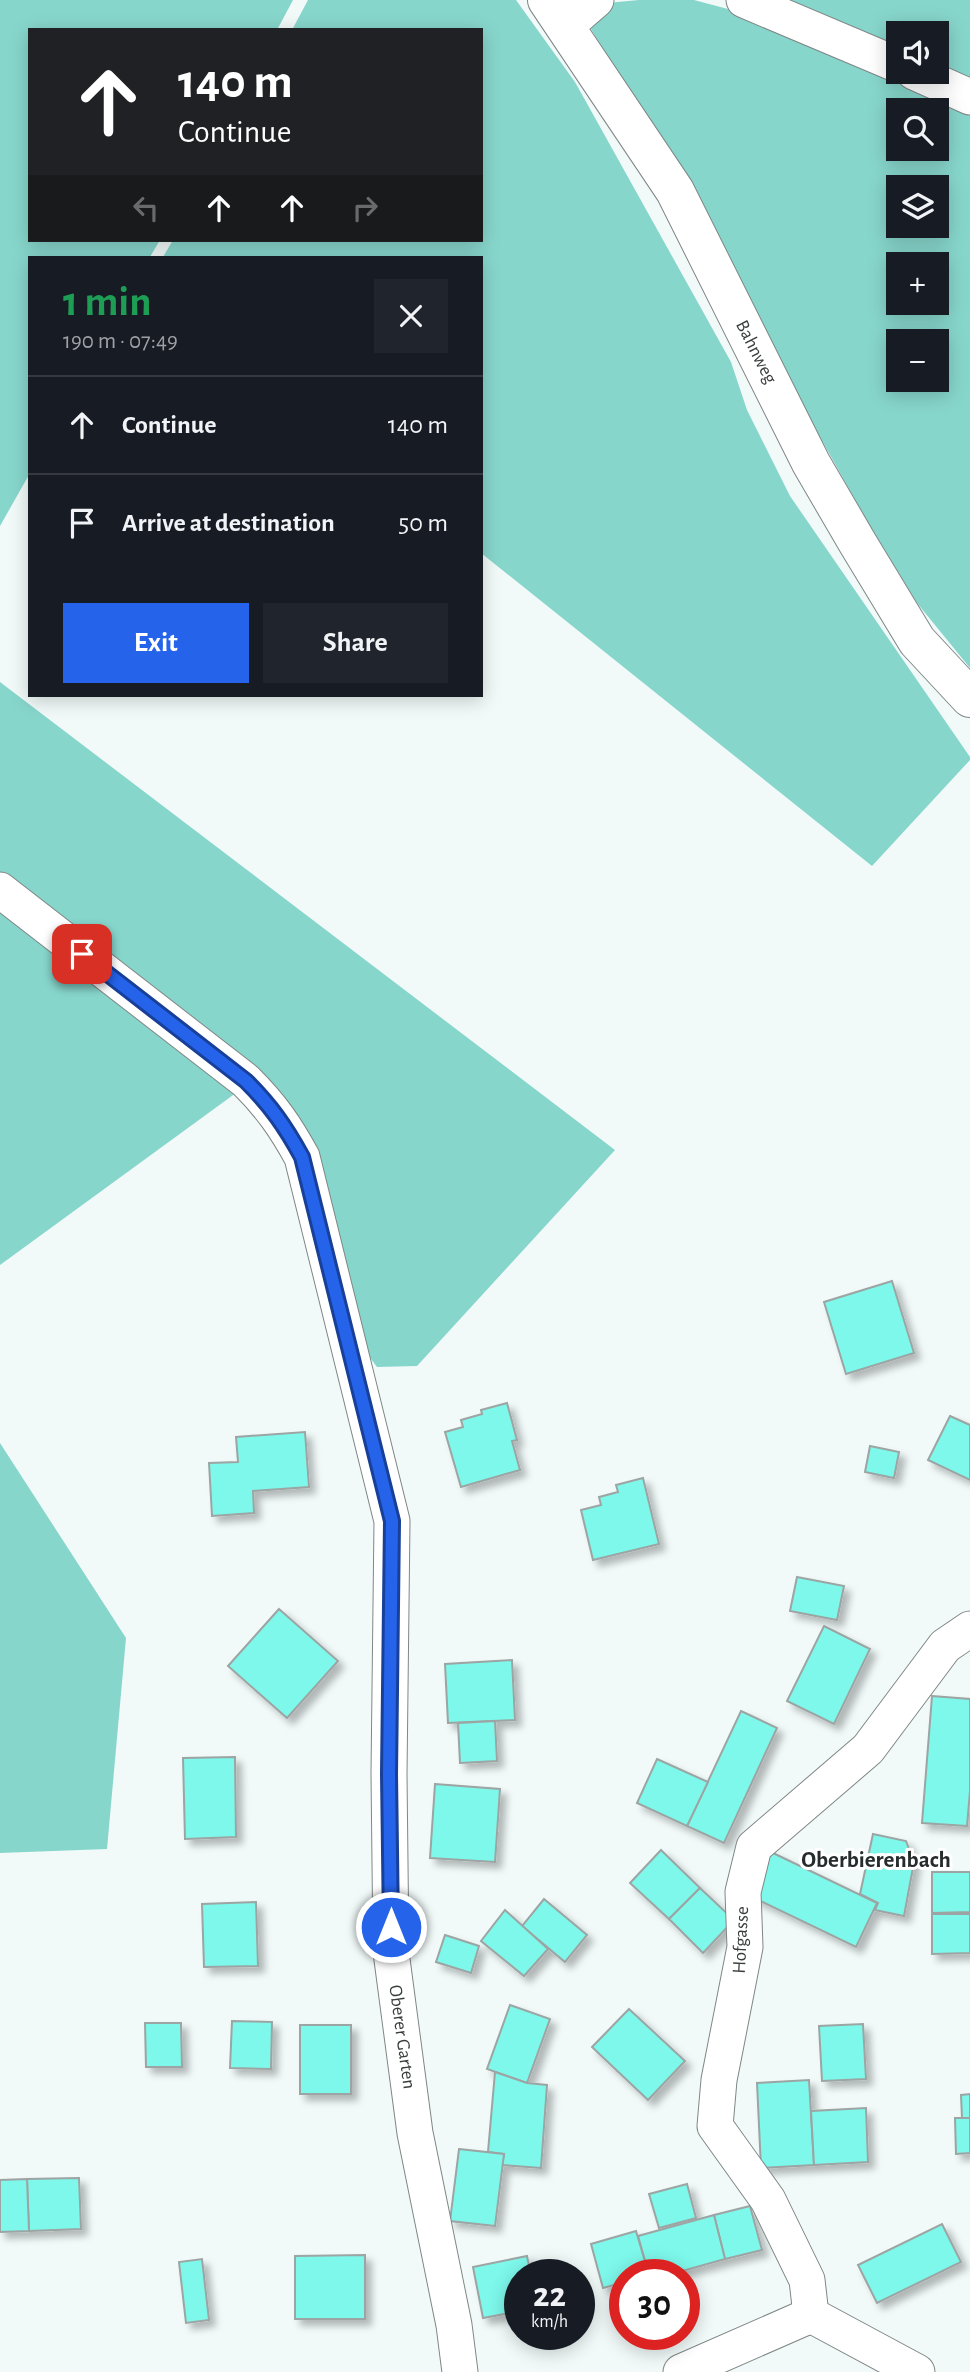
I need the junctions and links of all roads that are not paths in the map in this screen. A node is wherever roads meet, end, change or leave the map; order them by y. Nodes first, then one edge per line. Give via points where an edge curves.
1 (596, 0) edge
2 (744, 0) edge
3 (557, 13) edge
4 (886, 60) edge
5 (941, 84) edge
6 (970, 97) edge
7 (970, 698) edge
8 (0, 890) edge
9 (970, 1629) edge
10 (811, 2315) junction
11 (460, 2372) edge
12 (681, 2372) edge
13 (917, 2372) edge

1 - 3 street
2 - 4 street
3 - 7 main road, Bahnweg via 675,191 811,463 857,542 917,641
5 - 6 street
8 - 11 street, Oberer Garten via 246,1081 284,1124 302,1157 392,1521 391,1952 415,2133
9 - 10 street, Hofgasse via 945,1646 868,1749 754,1847 743,1892 745,1947 719,2080 715,2126 768,2200 807,2280
10 - 12 street
10 - 13 street

